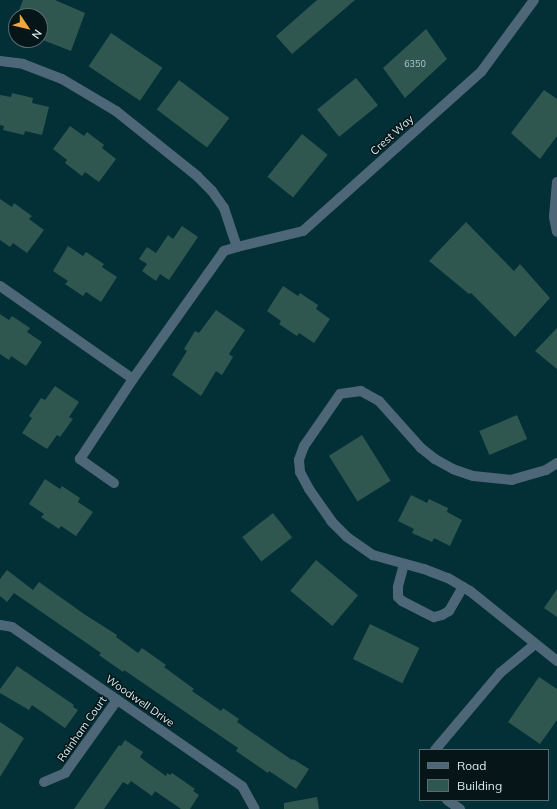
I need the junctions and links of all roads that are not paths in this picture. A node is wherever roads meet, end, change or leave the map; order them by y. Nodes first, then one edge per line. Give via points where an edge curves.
1 (534, 0) edge
2 (0, 61) edge
3 (557, 182) edge
4 (557, 232) edge
5 (237, 247) junction
6 (0, 286) edge
7 (133, 379) junction
8 (557, 463) edge
9 (114, 483) dead end
10 (404, 564) junction
11 (463, 587) junction
12 (0, 625) edge
13 (535, 644) junction
14 (557, 661) edge
15 (117, 700) junction
16 (436, 749) edge
17 (44, 782) dead end
18 (448, 801) edge
19 (255, 809) edge
20 (460, 809) edge

1 - 5 street, Crest Way via 481,72 303,231
2 - 5 street via 23,64 62,80 116,111 212,191 224,208
3 - 4 street via 554,217
5 - 7 street, Crest Way via 224,251
6 - 7 street
7 - 9 street, Crest Way via 80,459
8 - 10 street via 546,470 512,480 473,476 453,469 421,448 379,401 361,391 340,394 304,446 299,460 300,472 308,489 347,537 373,555
10 - 11 street via 448,578
10 - 11 street via 398,597 434,617 449,610
11 - 13 street
12 - 15 street, Woodwell Drive via 12,627
13 - 14 street
13 - 16 street via 500,673
15 - 17 street, Rainham Court via 65,773
15 - 19 street, Woodwell Drive via 242,786
18 - 20 street

